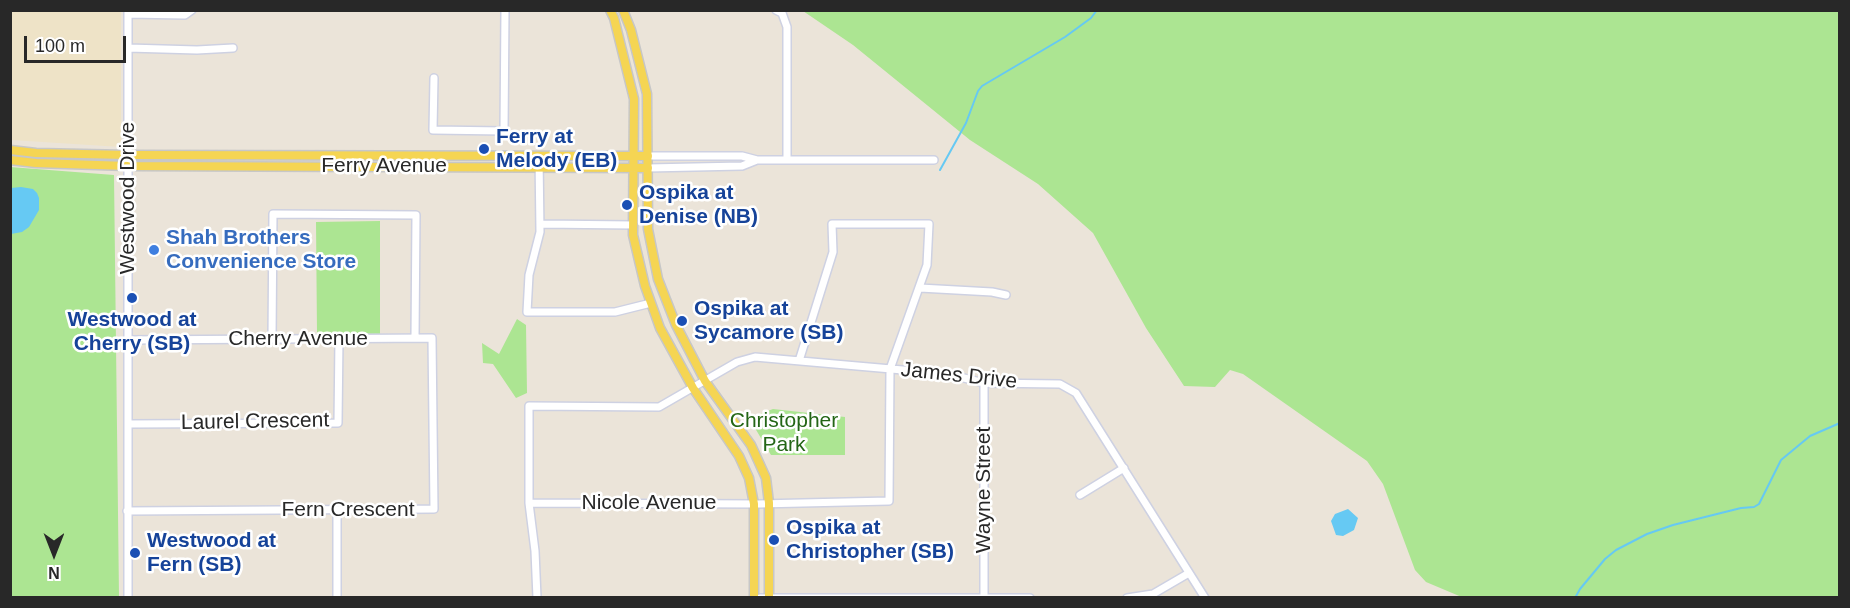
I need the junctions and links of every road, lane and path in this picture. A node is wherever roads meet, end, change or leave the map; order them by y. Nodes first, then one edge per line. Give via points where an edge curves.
1 (192, 10) edge
2 (505, 10) edge
3 (610, 10) edge
4 (623, 10) edge
5 (128, 12) edge
6 (146, 12) edge
7 (779, 12) edge
8 (128, 48) junction
9 (233, 48) dead end
10 (434, 78) dead end
11 (10, 150) edge
12 (128, 155) junction
13 (539, 156) junction
14 (633, 156) junction
15 (648, 156) junction
16 (787, 158) junction
17 (10, 160) edge
18 (757, 160) junction
19 (934, 160) dead end
20 (128, 166) junction
21 (539, 166) junction
22 (633, 168) junction
23 (648, 168) junction
24 (540, 224) junction
25 (633, 225) junction
26 (920, 288) junction
27 (1006, 295) dead end
28 (651, 303) junction
29 (415, 338) junction
30 (432, 338) joint
31 (272, 339) junction
32 (339, 339) junction
33 (128, 340) junction
34 (799, 361) junction
35 (890, 369) junction
36 (705, 381) junction
37 (984, 383) junction
38 (693, 388) junction
39 (128, 424) junction
40 (1124, 468) junction
41 (1080, 495) dead end
42 (529, 502) junction
43 (769, 503) junction
44 (754, 504) junction
45 (337, 510) junction
46 (128, 511) junction
47 (1189, 573) junction
48 (128, 597) edge
49 (337, 597) edge
50 (537, 597) edge
51 (754, 597) edge
52 (760, 597) edge
53 (769, 597) edge
54 (984, 597) edge
55 (1030, 597) edge
56 (1127, 597) edge
57 (1205, 597) edge

1 - 6 street, Westwood Drive via 185,15
2 - 10 street, Ferry Avenue via 504,131 434,130
3 - 14 main road via 634,99
4 - 15 main road via 632,30 647,94
5 - 6 street, Westwood Drive
5 - 8 street, Westwood Drive
7 - 16 street via 787,27
8 - 9 street
8 - 12 street, Westwood Drive
11 - 12 main road, Ferry Avenue
12 - 13 main road, Ferry Avenue
12 - 20 street, Westwood Drive
13 - 14 main road, Ferry Avenue
13 - 21 street
14 - 15 main road, Ferry Avenue
14 - 22 main road
15 - 18 street, Ferry Avenue via 742,156
15 - 23 main road
16 - 18 street, Ferry Avenue
16 - 19 street, Ferry Avenue
17 - 20 main road, Ferry Avenue
18 - 23 street, Ferry Avenue via 742,166
20 - 21 main road, Ferry Avenue
20 - 33 street, Westwood Drive
21 - 22 main road, Ferry Avenue
21 - 24 street
22 - 23 main road, Ferry Avenue
22 - 25 main road
23 - 36 main road via 648,229 658,279
24 - 25 street
24 - 28 street via 529,275 527,312 615,312
25 - 28 main road
26 - 27 street
26 - 34 street via 927,265 929,224 832,224 833,252
26 - 35 street
28 - 38 main road via 660,328
29 - 30 street, Cherry Avenue
29 - 31 street via 416,215 273,214
29 - 32 street, Cherry Avenue
30 - 45 street, Fern Crescent via 434,509
31 - 32 street, Cherry Avenue
31 - 33 street, Cherry Avenue
32 - 39 street, Laurel Crescent via 338,423
33 - 39 street, Westwood Drive
34 - 35 street, James Drive
34 - 36 street, James Drive via 755,357 736,362
35 - 37 street, James Drive via 948,374
35 - 43 street, Nicole Avenue via 888,501
36 - 38 street, James Drive
36 - 43 main road via 751,446 766,478
37 - 40 street, James Drive via 1060,384 1076,393
37 - 54 street, Wayne Street
38 - 42 street, James Drive via 659,407 528,406
38 - 44 main road via 739,456
39 - 46 street, Westwood Drive
40 - 41 street
40 - 47 street, James Drive
42 - 44 street, Nicole Avenue
42 - 50 street
43 - 44 street, Nicole Avenue
43 - 53 main road
44 - 51 main road
45 - 46 street, Fern Crescent
45 - 49 street
46 - 48 street, Westwood Drive
47 - 56 street via 1153,594
47 - 57 street, James Drive
52 - 53 street
53 - 54 street
54 - 55 street

